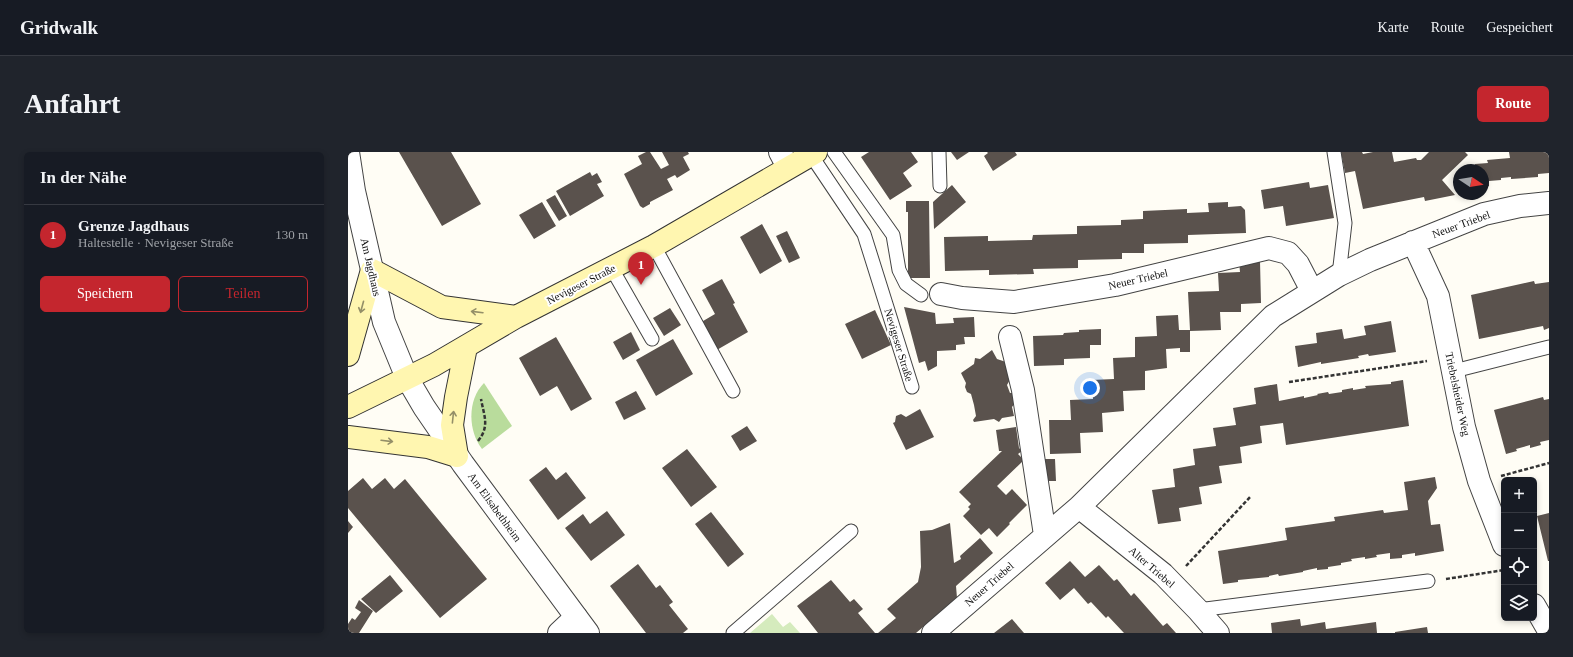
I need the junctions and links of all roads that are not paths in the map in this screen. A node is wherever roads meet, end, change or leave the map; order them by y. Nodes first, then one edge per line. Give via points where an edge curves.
1 (348, 152) edge
2 (834, 152) edge
3 (938, 152) edge
4 (1334, 152) edge
5 (814, 153) edge
6 (784, 160) edge
7 (940, 186) dead end
8 (1549, 203) edge
9 (1413, 242) junction
10 (654, 246) junction
11 (612, 269) junction
12 (372, 270) junction
13 (1339, 275) junction
14 (1312, 291) junction
15 (931, 295) joint
16 (516, 317) junction
17 (1010, 337) dead end
18 (652, 339) dead end
19 (466, 347) junction
20 (1549, 347) edge
21 (348, 355) edge
22 (1452, 364) junction
23 (407, 378) junction
24 (912, 387) dead end
25 (733, 391) dead end
26 (348, 407) edge
27 (348, 437) edge
28 (466, 450) junction
29 (1080, 506) junction
30 (851, 532) dead end
31 (1045, 535) junction
32 (1501, 537) edge
33 (1428, 581) road end
34 (1198, 610) junction
35 (1537, 610) edge
36 (582, 625) edge
37 (1549, 631) edge
38 (559, 633) edge
39 (733, 633) edge
40 (933, 633) edge
41 (1218, 633) edge

1 - 12 street, Am Jagdhaus
2 - 15 lane via 893,235 898,270 906,284
3 - 7 lane
4 - 13 lane via 1345,224
5 - 6 main road, Nevigeser Straße
5 - 24 lane, Nevigeser Straße via 864,234
6 - 10 main road, Nevigeser Straße
8 - 9 street, Neuer Triebel via 1484,214
9 - 13 street, Neuer Triebel
9 - 22 street, Triebelsheider Weg via 1438,296
10 - 11 main road, Nevigeser Straße
10 - 25 lane
11 - 16 main road, Nevigeser Straße
11 - 18 lane
16 -> 12 main road via 442,307
12 -> 21 main road
12 - 23 street, Am Jagdhaus via 384,322
13 - 14 street, Neuer Triebel
14 - 15 street, Neuer Triebel via 1298,264 1288,253 1269,248 1115,285 1014,302
14 - 29 street, Neuer Triebel via 1273,316
16 - 19 main road, Nevigeser Straße
17 - 31 street via 1024,390
19 - 23 main road, Nevigeser Straße
28 -> 19 main road via 452,425
20 - 22 lane
22 - 32 street, Triebelsheider Weg via 1464,427 1479,481
23 - 26 main road, Nevigeser Straße
23 - 28 street, Am Elisabethheim via 424,407
27 -> 28 main road
28 - 36 street, Am Elisabethheim
29 - 31 street, Neuer Triebel
29 - 34 street, Alter Triebel via 1171,583
30 - 39 lane
31 - 40 street, Neuer Triebel
33 - 34 lane
34 - 41 street, Alter Triebel
35 - 37 street
36 - 38 street

